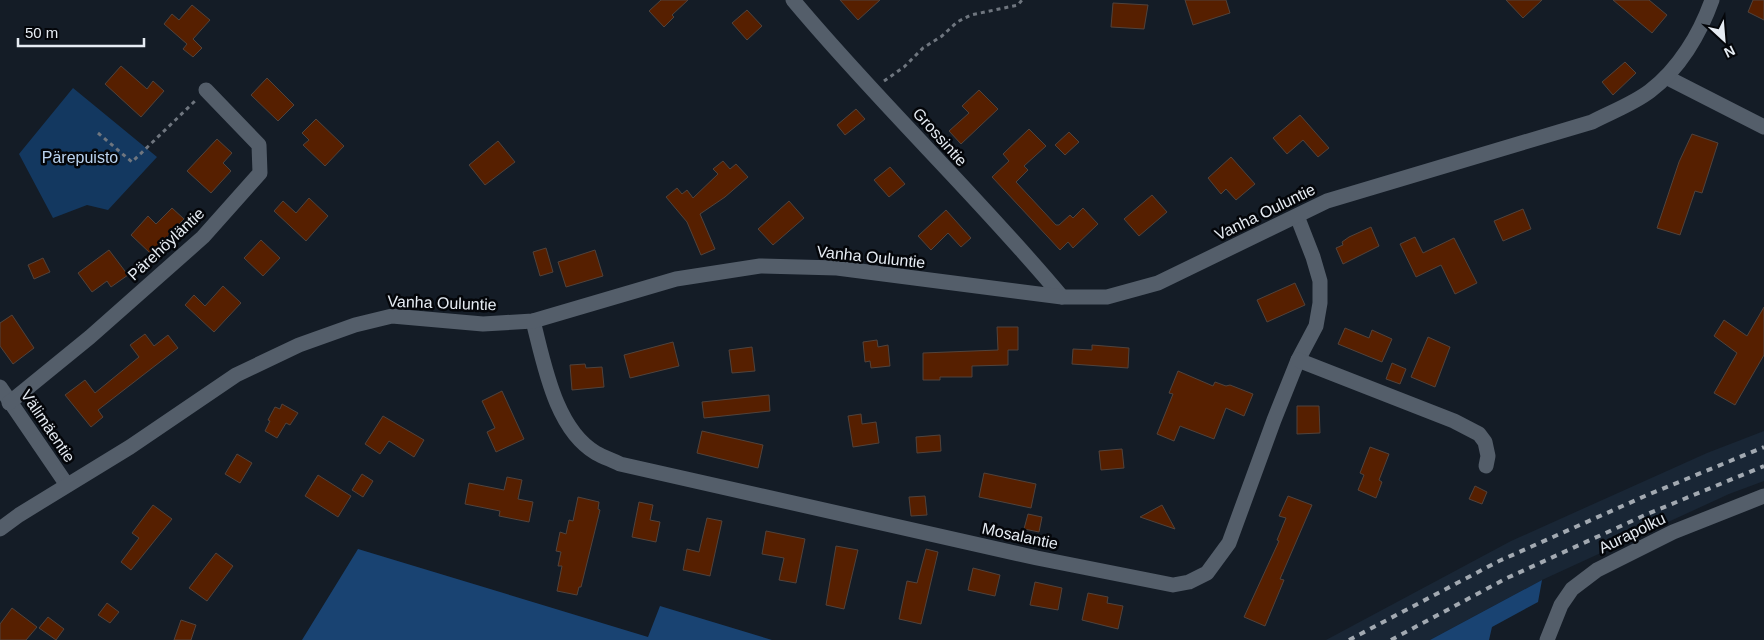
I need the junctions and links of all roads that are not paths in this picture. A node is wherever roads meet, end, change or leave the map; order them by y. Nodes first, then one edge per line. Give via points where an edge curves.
1 (793, 0) edge
2 (1712, 0) edge
3 (1666, 77) junction
4 (206, 90) road end
5 (1764, 127) edge
6 (1297, 216) junction
7 (1062, 297) junction
8 (533, 321) junction
9 (1298, 360) junction
10 (0, 387) edge
11 (10, 402) junction
12 (1486, 466) dead end
13 (67, 485) junction
14 (1764, 496) edge
15 (0, 529) edge
16 (1547, 640) edge

1 - 7 street, Grossintie
2 - 3 street, Vanha Ouluntie via 1693,41
3 - 5 street
3 - 6 street, Vanha Ouluntie via 1633,102 1592,122 1327,201
4 - 11 street, Pärehöyläntie via 259,145 260,173 203,237 90,337
6 - 7 street, Vanha Ouluntie via 1158,284 1107,297
6 - 9 street, Mosalantie via 1314,257 1320,288 1316,326
7 - 8 street, Vanha Ouluntie via 837,268 760,266 676,279
8 - 9 street, Mosalantie via 551,388 566,418 581,442 620,464 1037,558 1173,585 1207,573 1229,543
8 - 13 street, Vanha Ouluntie via 484,324 392,316 327,335 236,374 130,447
9 - 12 street via 1454,421 1479,434 1486,442
10 - 11 street, Välimäentie
11 - 13 street, Välimäentie
13 - 15 street, Vanha Ouluntie
14 - 16 street, Aurapolku via 1673,532 1597,570 1572,589 1561,605

